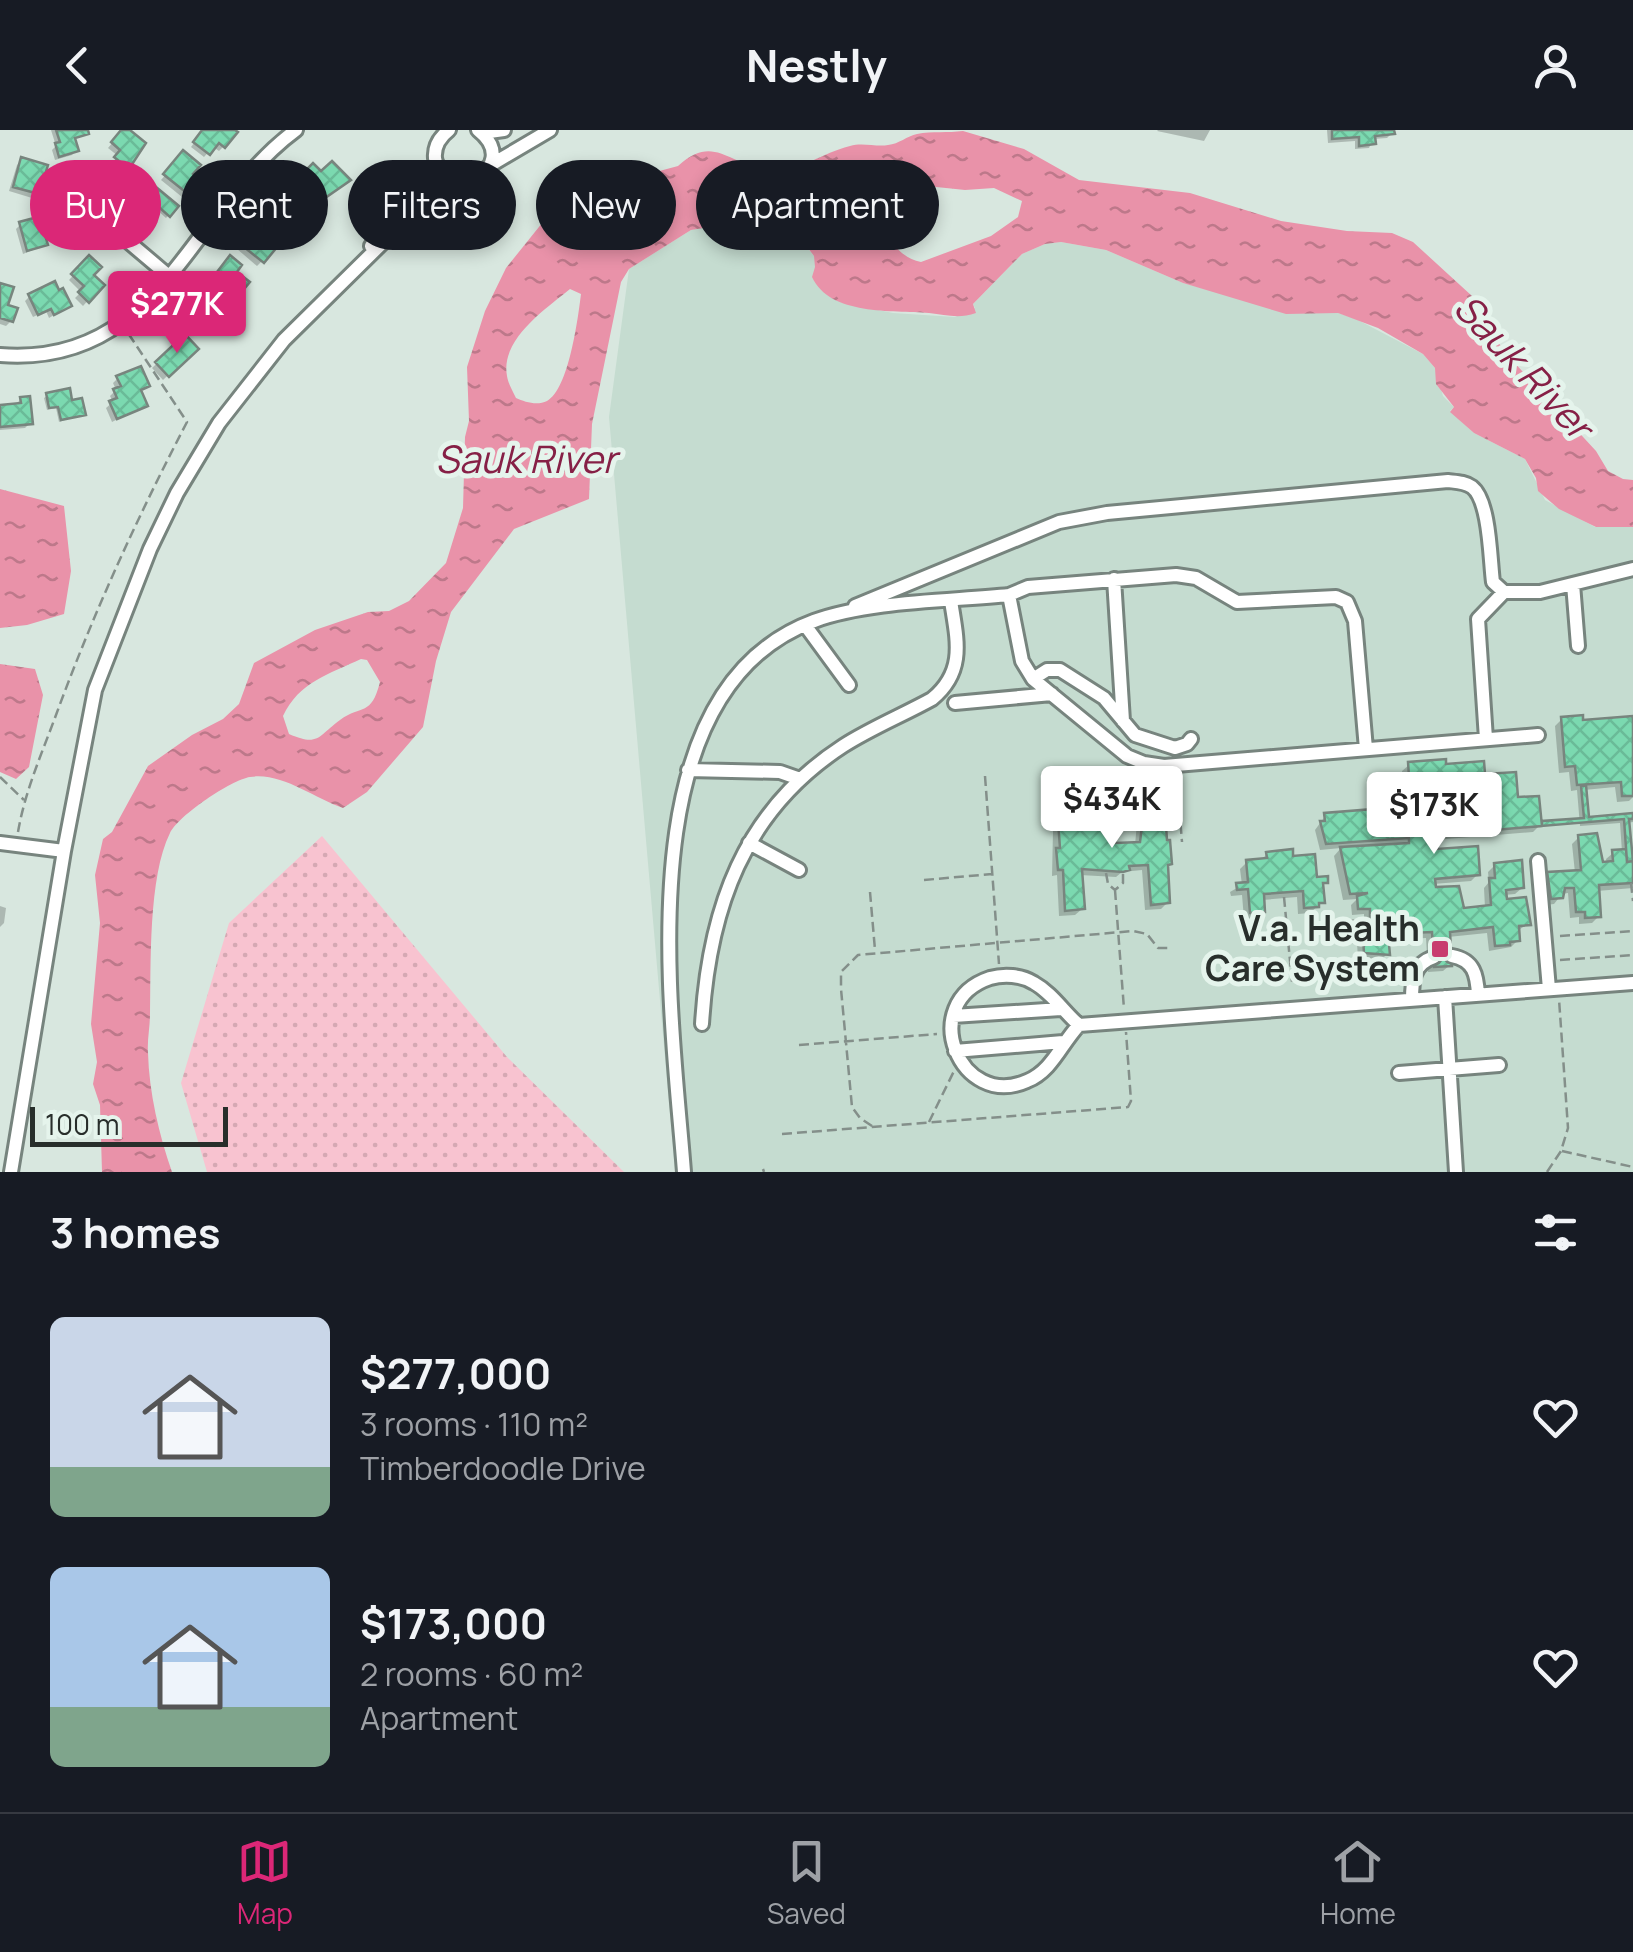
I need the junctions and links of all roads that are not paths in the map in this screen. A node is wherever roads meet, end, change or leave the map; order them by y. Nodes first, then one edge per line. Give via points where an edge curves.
1 (296, 130) edge
2 (449, 130) edge
3 (504, 130) edge
4 (550, 130) edge
5 (480, 132) edge
6 (435, 137) edge
7 (489, 160) edge
8 (499, 160) edge
9 (138, 250) edge
10 (367, 250) edge
11 (377, 250) edge
12 (170, 277) junction
13 (341, 282) junction
14 (0, 356) edge
15 (1633, 569) edge
16 (1114, 579) junction
17 (1573, 584) junction
18 (1504, 592) junction
19 (1009, 596) junction
20 (952, 601) junction
21 (834, 614) junction
22 (805, 625) junction
23 (1578, 646) dead end
24 (1033, 679) junction
25 (849, 685) dead end
26 (1052, 694) junction
27 (955, 703) dead end
28 (1124, 724) junction
29 (1538, 734) dead end
30 (1191, 738) dead end
31 (1486, 739) junction
32 (1366, 749) junction
33 (688, 770) junction
34 (800, 779) junction
35 (0, 843) edge
36 (749, 843) junction
37 (64, 852) junction
38 (1538, 862) dead end
39 (798, 870) dead end
40 (1434, 956) dead end
41 (1452, 956) dead end
42 (1633, 983) edge
43 (1553, 989) junction
44 (1478, 995) junction
45 (1446, 998) junction
46 (1412, 1000) junction
47 (1061, 1010) junction
48 (953, 1016) junction
49 (702, 1024) dead end
50 (1080, 1026) junction
51 (1062, 1042) junction
52 (955, 1051) junction
53 (1499, 1065) dead end
54 (1450, 1069) junction
55 (1398, 1074) dead end
56 (11, 1172) edge
57 (684, 1172) edge
58 (1456, 1172) edge

1 - 12 street via 266,154
2 - 6 street
3 - 5 street
4 - 8 street
5 - 7 street via 490,145
9 - 12 street
10 - 13 street
11 - 13 street
12 - 14 street via 135,314 83,343 52,353
13 - 37 street via 246,387 170,507 95,690
15 - 17 street
16 - 19 street via 1028,587
16 - 28 street
16 - 32 street via 1196,578 1237,602 1347,602 1355,621
17 - 18 street
17 - 23 street
18 - 21 street via 1493,582 1479,496 1473,487 1448,481 1059,522
18 - 31 street via 1478,619
19 - 20 street
19 - 24 street via 1022,661
20 - 21 street
20 - 34 street via 957,658 944,689 844,745
21 - 22 street
22 - 25 street
22 - 33 street via 738,674 710,714
24 - 26 street
24 - 28 street via 1054,669 1070,674 1104,698
26 - 27 street
26 - 32 street via 1144,764
28 - 30 street via 1165,746
29 - 31 street
31 - 32 street
33 - 34 street via 780,772
33 - 57 street via 671,923
34 - 36 street
35 - 37 street
36 - 39 street
36 - 49 street via 718,918
37 - 56 street
38 - 43 street
40 - 46 street via 1415,971
41 - 44 street via 1473,968
42 - 43 street
43 - 44 street
44 - 45 street
45 - 46 street
45 - 54 street
46 - 50 street
47 - 48 street
47 - 48 street via 1033,982 998,976 966,992
47 - 50 street
48 - 52 street
50 - 51 street
51 - 52 street
51 - 52 street via 1040,1074 1006,1086 971,1074
53 - 54 street
54 - 55 street
54 - 58 street

